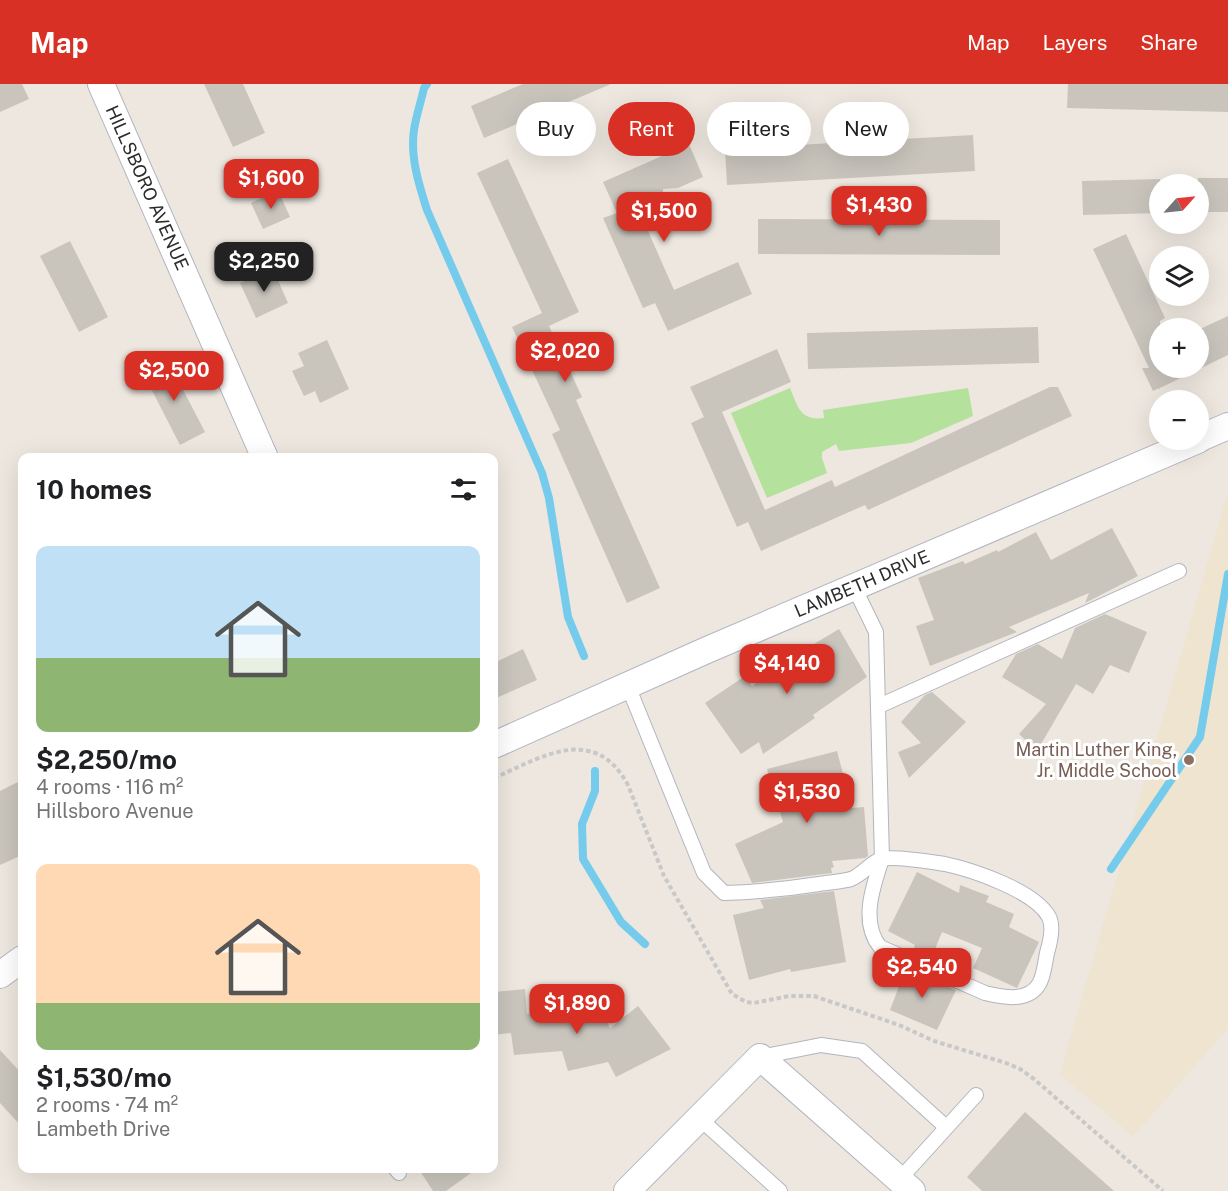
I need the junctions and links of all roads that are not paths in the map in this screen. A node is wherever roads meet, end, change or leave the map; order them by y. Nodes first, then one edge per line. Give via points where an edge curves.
1 (101, 84) edge
2 (1228, 426) edge
3 (1209, 435) edge
4 (1175, 450) edge
5 (263, 453) edge
6 (1179, 571) dead end
7 (854, 587) junction
8 (624, 687) junction
9 (879, 706) junction
10 (498, 743) edge
11 (882, 859) junction
12 (18, 962) edge
13 (0, 975) edge
14 (760, 1057) junction
15 (976, 1095) dead end
16 (699, 1118) junction
17 (946, 1127) junction
18 (906, 1185) edge
19 (638, 1187) edge
20 (780, 1191) edge

1 - 5 street, HILLSBORO AVENUE
2 - 3 street, LAMBETH DRIVE
4 - 7 street, LAMBETH DRIVE
6 - 9 lane
7 - 8 street, LAMBETH DRIVE
7 - 9 lane via 876,632
8 - 10 street, LAMBETH DRIVE
8 - 11 lane via 704,873 724,893 772,891 852,879
9 - 11 lane
11 - 11 lane via 871,893 869,918 873,938 880,947 985,993 1018,997 1040,984 1050,939 1050,920 1043,909 991,879 946,865
12 - 13 street
14 - 16 street
14 - 17 lane via 820,1046 862,1051
14 - 18 street
15 - 17 lane
16 - 19 street
16 - 20 lane
17 - 18 lane

